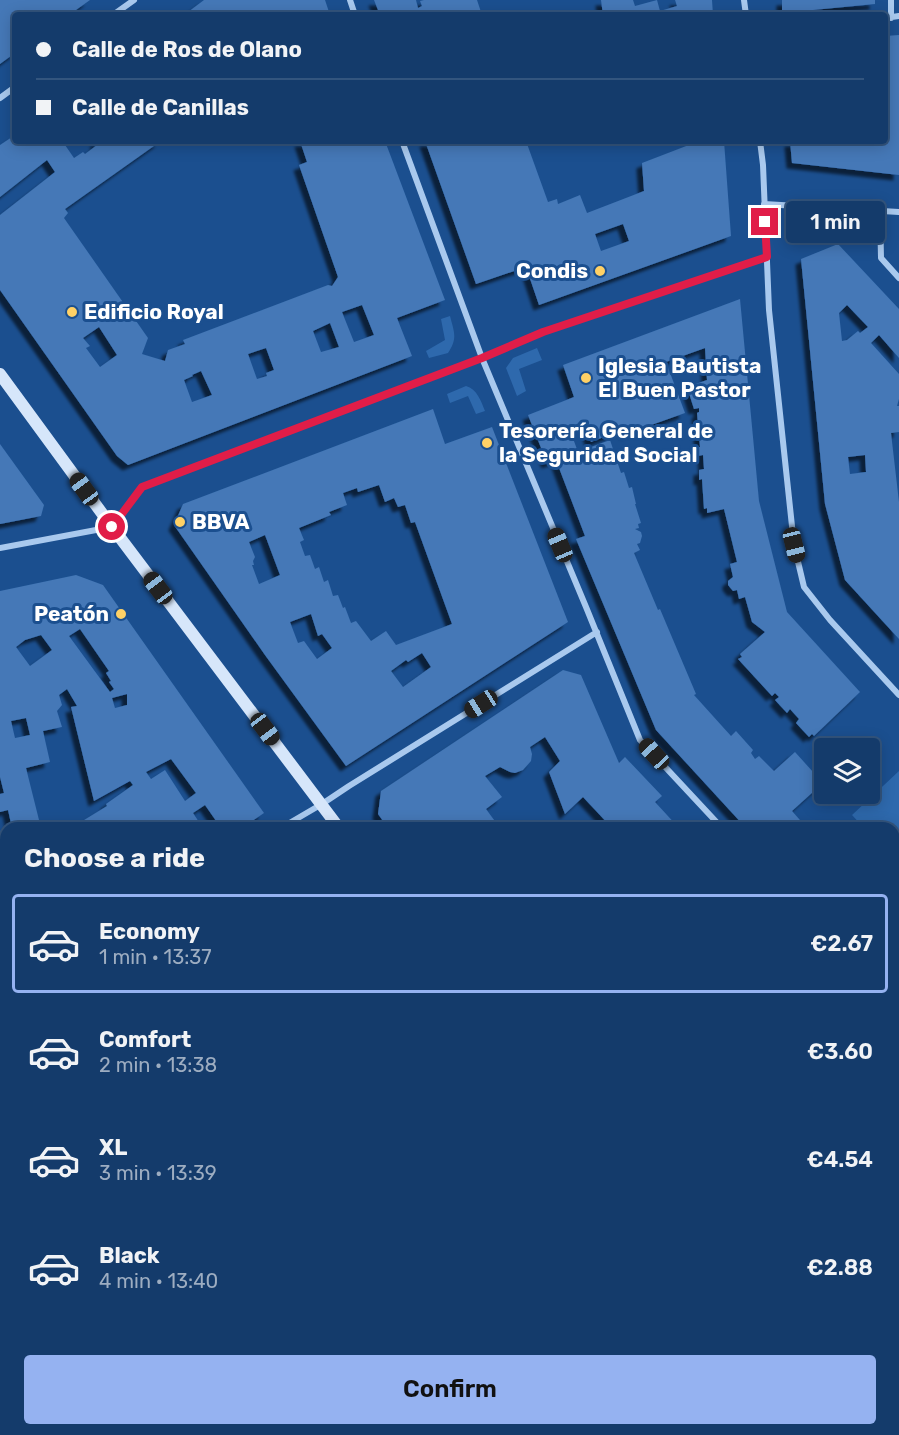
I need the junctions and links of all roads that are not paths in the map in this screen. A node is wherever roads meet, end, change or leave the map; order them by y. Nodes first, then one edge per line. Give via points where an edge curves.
1 (134, 0) edge
2 (891, 0) edge
3 (117, 12) edge
4 (899, 16) edge
5 (888, 18) edge
6 (403, 144) edge
7 (760, 144) edge
8 (764, 204) junction
9 (880, 210) junction
10 (899, 212) edge
11 (767, 257) junction
12 (899, 278) edge
13 (482, 358) junction
14 (0, 374) edge
15 (112, 527) junction
16 (0, 548) edge
17 (597, 632) junction
18 (899, 695) edge
19 (322, 804) junction
20 (291, 822) edge
21 (335, 822) edge
22 (716, 822) edge

1 - 3 street
2 - 5 street
4 - 5 street
6 - 13 street
7 - 8 street
8 - 9 street
8 - 11 street
9 - 10 street
9 - 12 street via 880,258
11 - 13 street via 543,332
11 - 18 street via 794,545 804,587
13 - 15 street via 142,487
13 - 17 street
14 - 15 street
15 - 16 street
15 - 19 street
17 - 19 street
17 - 22 street via 640,740
19 - 20 street
19 - 21 street

